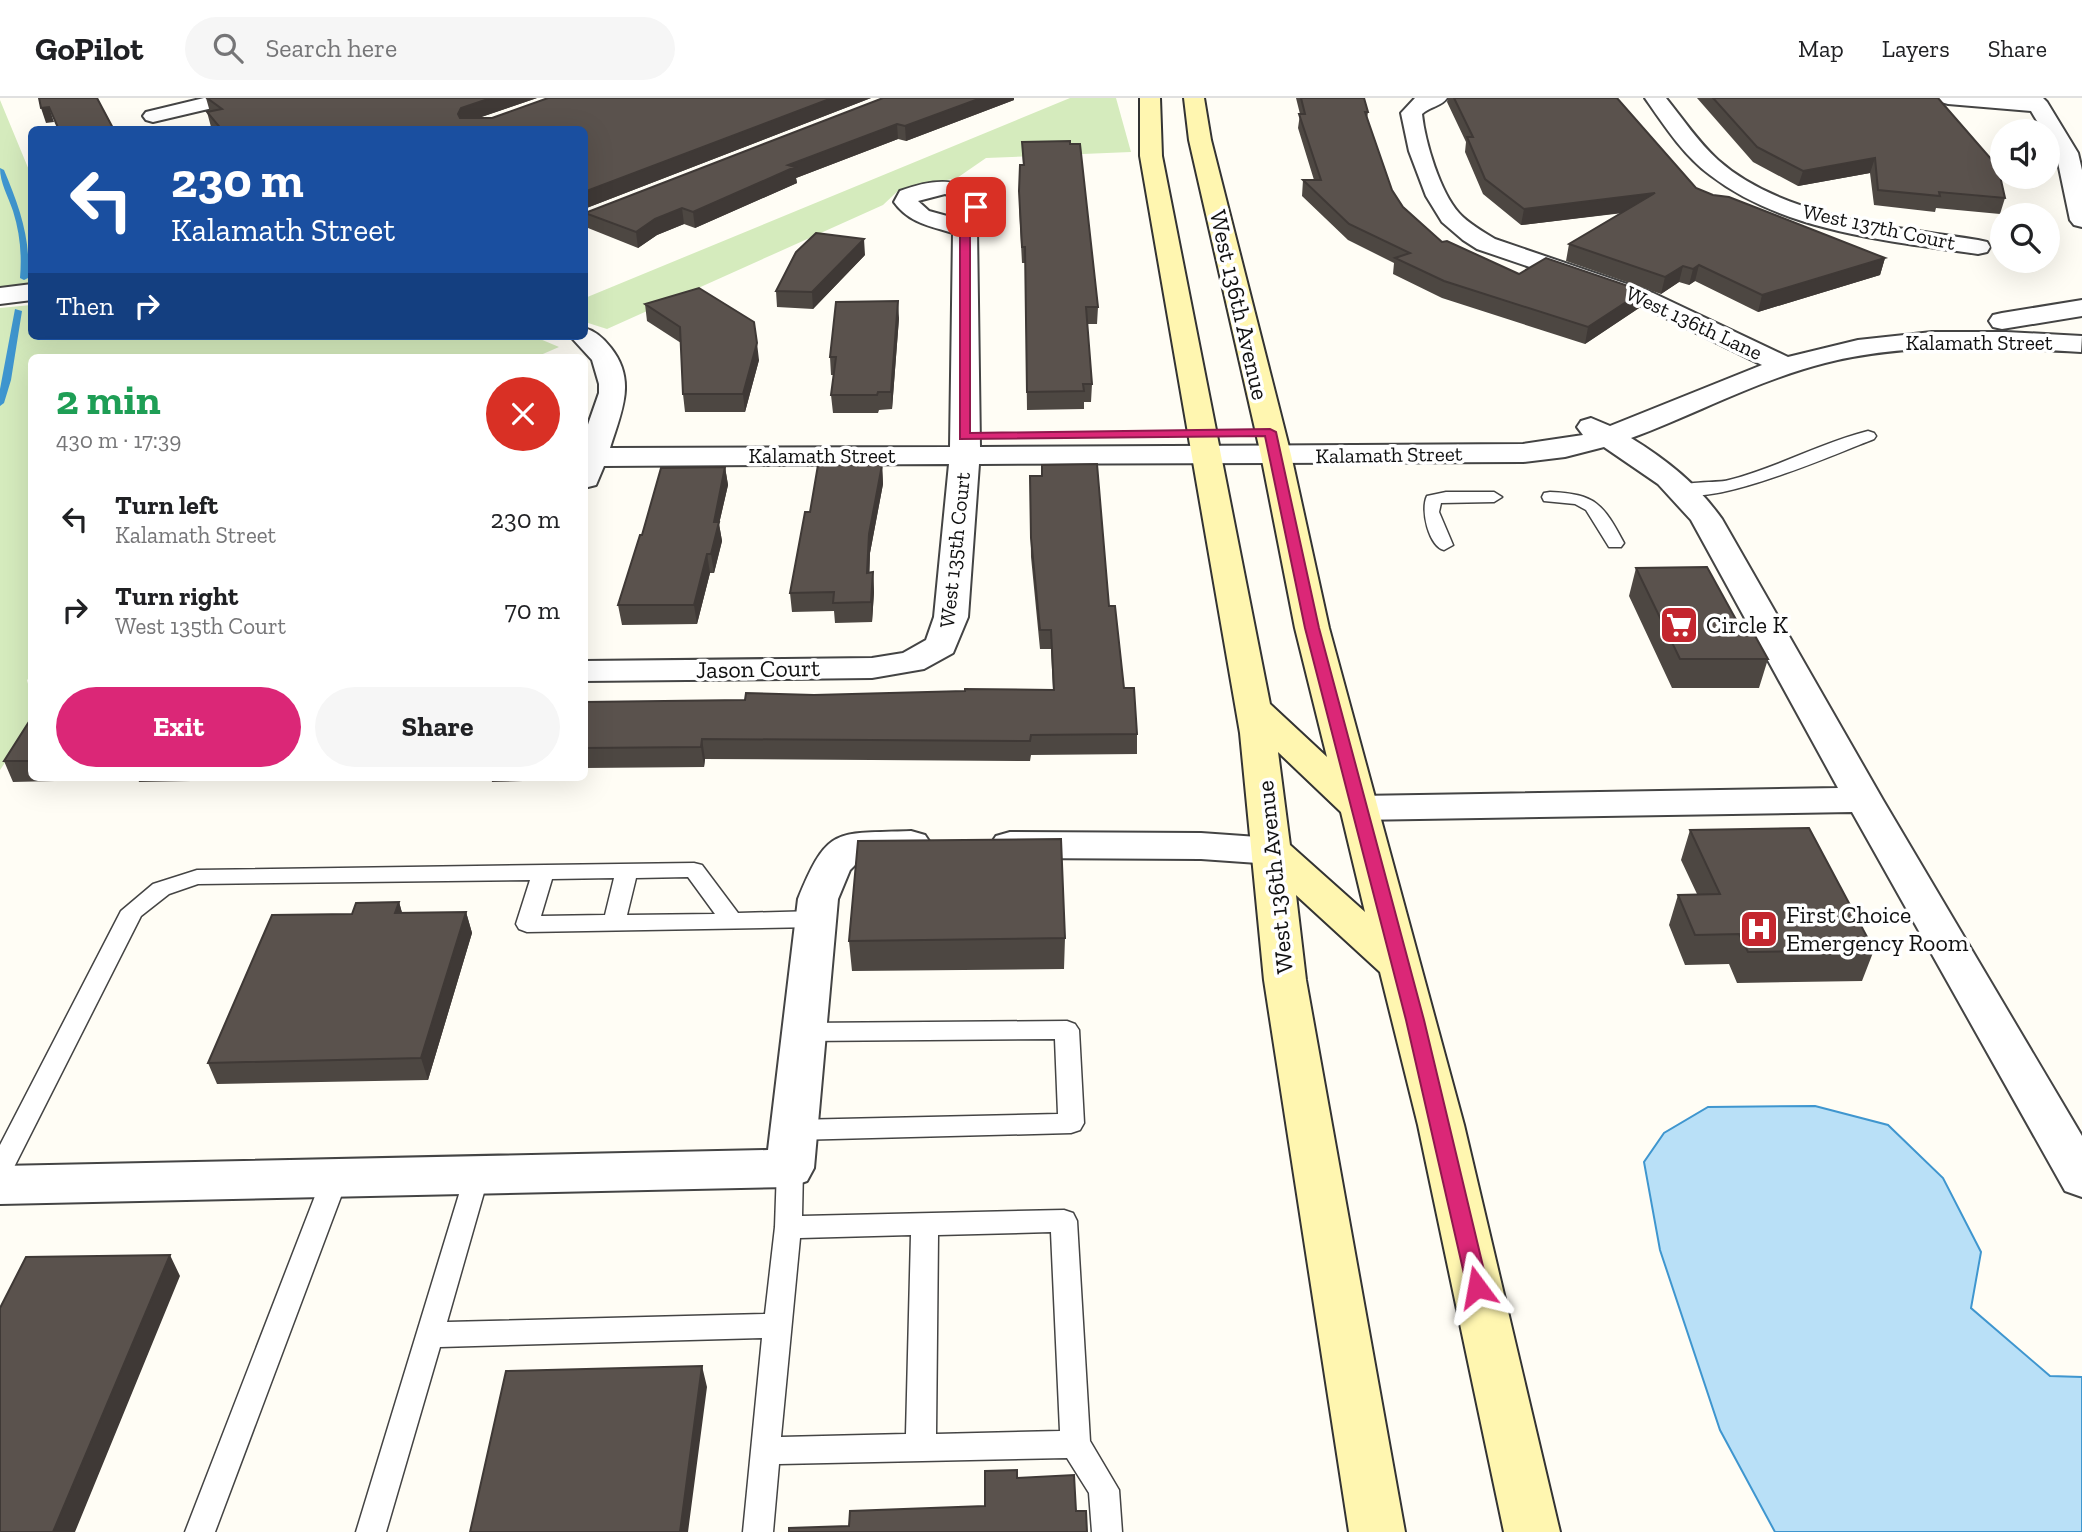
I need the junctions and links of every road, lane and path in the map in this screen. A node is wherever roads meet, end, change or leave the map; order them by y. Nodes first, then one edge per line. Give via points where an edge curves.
1 (141, 98) edge
2 (231, 98) edge
3 (1150, 98) edge
4 (1194, 98) edge
5 (1655, 98) edge
6 (1948, 98) edge
7 (1430, 100) edge
8 (2036, 102) edge
9 (158, 123) edge
10 (2082, 220) edge
11 (965, 229) dead end
12 (1978, 247) dead end
13 (28, 292) edge
14 (0, 296) edge
15 (2073, 306) edge
16 (587, 340) edge
17 (2082, 344) edge
18 (1774, 360) junction
19 (1636, 399) dead end
20 (1582, 421) junction
21 (1868, 436) dead end
22 (1204, 444) junction
23 (1273, 444) junction
24 (965, 446) junction
25 (592, 460) edge
26 (1685, 490) junction
27 (1494, 497) dead end
28 (1550, 497) dead end
29 (1615, 543) dead end
30 (1444, 545) dead end
31 (929, 655) joint
32 (588, 671) edge
33 (1253, 707) junction
34 (1864, 800) junction
35 (1358, 808) junction
36 (1272, 851) junction
37 (626, 871) junction
38 (543, 872) junction
39 (816, 919) junction
40 (732, 921) junction
41 (614, 924) junction
42 (1402, 968) junction
43 (804, 1032) junction
44 (792, 1149) junction
45 (0, 1170) edge
46 (476, 1175) junction
47 (335, 1178) junction
48 (2082, 1178) edge
49 (0, 1185) edge
50 (925, 1224) junction
51 (788, 1227) junction
52 (778, 1326) junction
53 (429, 1335) junction
54 (1075, 1444) junction
55 (921, 1446) junction
56 (765, 1451) junction
57 (200, 1532) edge
58 (371, 1532) edge
59 (758, 1532) edge
60 (1107, 1532) edge
61 (1377, 1532) edge
62 (1532, 1532) edge

1 - 9 street
2 - 9 street
3 - 22 main road, West 136th Avenue via 1151,156
4 - 23 main road, West 136th Avenue
5 - 12 street, West 137th Court via 1715,170 1744,190 1855,226
6 - 8 street
7 - 18 street, West 136th Lane via 1411,113 1411,123 1425,168 1448,214 1466,232 1486,244 1644,298
8 - 10 street via 2067,153
11 - 24 street, West 135th Court
13 - 14 street
15 - 17 street via 2052,320 2053,326
15 - 18 street, Kalamath Street via 1998,322 1842,334
16 - 25 street via 606,357 613,382
17 - 18 street, Kalamath Street via 1926,339
18 - 19 street, Kalamath Street
18 - 20 street, Kalamath Street
20 - 23 street, Kalamath Street via 1498,431
20 - 23 street, Kalamath Street via 1565,448 1523,453
20 - 26 street via 1663,471
21 - 26 lane via 1766,476 1723,487
22 - 23 street, Kalamath Street
22 - 24 street, Kalamath Street
22 - 33 main road, West 136th Avenue
23 - 35 main road, West 136th Avenue via 1312,628
24 - 25 street, Kalamath Street
24 - 31 street, West 135th Court via 951,617 941,646
26 - 34 street via 1706,519
27 - 30 lane via 1433,500 1431,512
28 - 29 lane via 1587,501
31 - 32 street, Jason Court via 872,668
33 - 35 main road
33 - 36 main road, West 136th Avenue
34 - 35 street
34 - 48 street
35 - 42 main road, West 136th Avenue
36 - 39 street via 1201,846 850,846 832,864 818,899
36 - 42 main road
36 - 61 main road, West 136th Avenue via 1285,980
37 - 38 lane
37 - 40 lane via 694,870
37 - 41 lane
38 - 41 lane via 527,924
38 - 45 lane via 197,877 161,888 132,911
39 - 40 lane
39 - 43 street
40 - 41 lane
42 - 62 main road, West 136th Avenue
43 - 44 street
43 - 44 lane via 1067,1030 1071,1123
44 - 46 street
44 - 51 lane
46 - 47 street
46 - 53 lane
47 - 49 street
47 - 57 lane
50 - 51 lane
50 - 54 lane via 1064,1221
50 - 55 lane
51 - 52 lane
52 - 53 lane
52 - 56 lane
53 - 58 lane
54 - 55 lane
54 - 60 lane via 1104,1490
55 - 56 lane
56 - 59 lane

